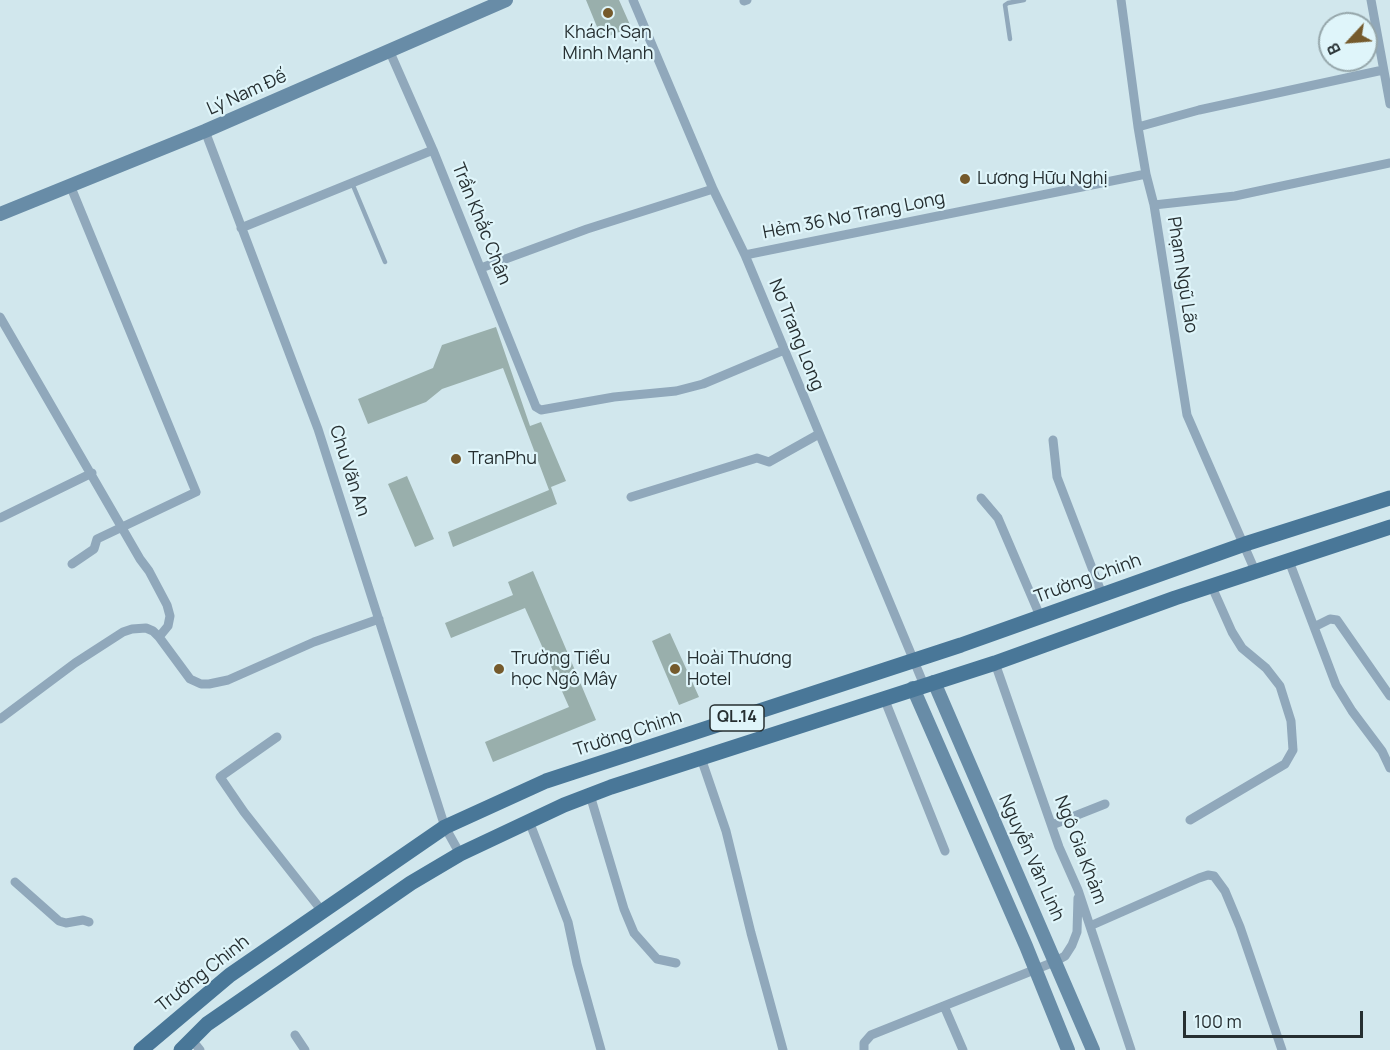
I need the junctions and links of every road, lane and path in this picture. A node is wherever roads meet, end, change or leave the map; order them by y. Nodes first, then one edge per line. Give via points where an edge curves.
1 (506, 0) edge
2 (633, 0) edge
3 (1024, 0) edge
4 (1122, 0) edge
5 (1371, 0) edge
6 (1010, 39) dead end
7 (389, 50) junction
8 (1385, 65) edge
9 (1390, 104) edge
10 (1138, 127) junction
11 (205, 131) junction
12 (433, 150) junction
13 (1390, 163) edge
14 (1146, 174) junction
15 (352, 183) junction
16 (70, 185) junction
17 (713, 189) junction
18 (1154, 205) junction
19 (0, 214) edge
20 (241, 228) junction
21 (745, 255) junction
22 (385, 262) dead end
23 (481, 268) junction
24 (0, 317) edge
25 (784, 350) junction
26 (819, 434) junction
27 (1053, 441) dead end
28 (92, 473) junction
29 (631, 497) dead end
30 (981, 498) dead end
31 (1390, 498) edge
32 (0, 518) edge
33 (123, 526) junction
34 (1390, 527) edge
35 (1245, 544) junction
36 (1289, 561) junction
37 (72, 564) dead end
38 (1256, 573) junction
39 (1212, 586) junction
40 (1102, 594) junction
41 (1040, 616) junction
42 (379, 619) junction
43 (1314, 627) junction
44 (159, 637) junction
45 (913, 661) junction
46 (995, 663) junction
47 (924, 685) junction
48 (1390, 696) edge
49 (884, 698) junction
50 (0, 719) edge
51 (277, 736) dead end
52 (701, 758) junction
53 (1390, 768) edge
54 (590, 795) junction
55 (1104, 804) dead end
56 (1190, 820) dead end
57 (529, 821) junction
58 (1052, 825) junction
59 (445, 827) junction
60 (945, 851) dead end
61 (460, 854) junction
62 (15, 882) dead end
63 (1078, 890) junction
64 (322, 911) junction
65 (89, 922) dead end
66 (1090, 926) junction
67 (1056, 961) junction
68 (676, 963) dead end
69 (1035, 970) junction
70 (944, 1006) junction
71 (295, 1035) dead end
72 (191, 1047) edge
73 (141, 1050) edge
74 (305, 1050) edge
75 (601, 1050) edge
76 (783, 1050) edge
77 (864, 1050) edge
78 (963, 1050) edge
79 (1068, 1050) edge
80 (1093, 1050) edge
81 (1131, 1050) edge
82 (1282, 1050) edge

1 - 7 street, Lý Nam Đế
2 - 17 street, Nơ Trang Long
3 - 6 lane via 1005,5
4 - 10 street, Phạm Ngũ Lão
5 - 8 street
7 - 11 street, Lý Nam Đế
7 - 12 street, Trần Khắc Chân
8 - 9 street
8 - 10 street
10 - 14 street, Phạm Ngũ Lão
11 - 16 street, Lý Nam Đế
11 - 20 street, Chu Văn An
12 - 15 street
12 - 23 street, Trần Khắc Chân
13 - 18 street via 1235,196
14 - 18 street, Phạm Ngũ Lão
14 - 21 street, Hẻm 36 Nơ Trang Long
15 - 20 street
15 - 22 lane
16 - 19 street, Lý Nam Đế
16 - 33 street via 196,492
17 - 21 street, Nơ Trang Long
17 - 23 street
18 - 35 street, Phạm Ngũ Lão via 1187,415
20 - 42 street, Chu Văn An via 318,429
21 - 25 street, Nơ Trang Long
23 - 25 street, Trần Khắc Chân via 536,407 542,410 676,391
24 - 28 street
25 - 26 street, Nơ Trang Long
26 - 29 street via 769,462 757,458
26 - 45 street, Nơ Trang Long
27 - 40 street via 1057,477
28 - 32 street
28 - 33 street
30 - 41 street via 998,518
31 - 35 main road, Trường Chinh / QL.14
33 - 37 street via 97,539 94,549
33 - 44 street via 167,605 168,626
34 - 36 main road, QL.14
35 - 38 street, Phạm Ngũ Lão
35 - 40 main road, Trường Chinh / QL.14
36 - 38 main road, QL.14
36 - 43 street
38 - 39 main road, QL.14
39 - 46 main road, QL.14
39 - 56 street via 1242,648 1280,686 1291,721 1293,750 1285,764
40 - 41 main road, Trường Chinh / QL.14
41 - 45 main road, Trường Chinh / QL.14
42 - 44 street via 314,642 228,680 208,684 190,679
42 - 59 street, Chu Văn An
43 - 48 street via 1337,620
43 - 53 street via 1343,698
44 - 50 street via 146,628 123,632
45 - 47 street, Nơ Trang Long
45 - 59 main road, Trường Chinh / QL.14 via 546,781
46 - 47 main road, QL.14
46 - 58 street, Ngô Gia Khảm
47 - 49 main road, QL.14
47 - 67 street, Nguyễn Văn Linh
47 - 69 street
49 - 52 main road, QL.14
49 - 60 street
51 - 64 street via 220,777
52 - 54 main road, QL.14
52 - 76 street via 726,831
54 - 57 main road, QL.14
54 - 68 street via 634,933 657,959
55 - 58 street
57 - 61 main road, QL.14
57 - 75 street via 568,922
58 - 63 street, Ngô Gia Khảm
59 - 61 street, Chu Văn An
59 - 64 main road, Trường Chinh / QL.14
61 - 72 main road, QL.14 via 369,910 207,1024
62 - 65 street via 59,921
63 - 66 street, Ngô Gia Khảm
63 - 67 street via 1077,932 1069,952
64 - 73 main road, Trường Chinh / QL.14 via 230,975
66 - 81 street, Ngô Gia Khảm
66 - 82 street via 1200,878 1214,876 1240,927
67 - 69 street
67 - 80 street, Nguyễn Văn Linh
69 - 70 street
69 - 79 street
70 - 77 street via 871,1035
70 - 78 street
71 - 74 street

